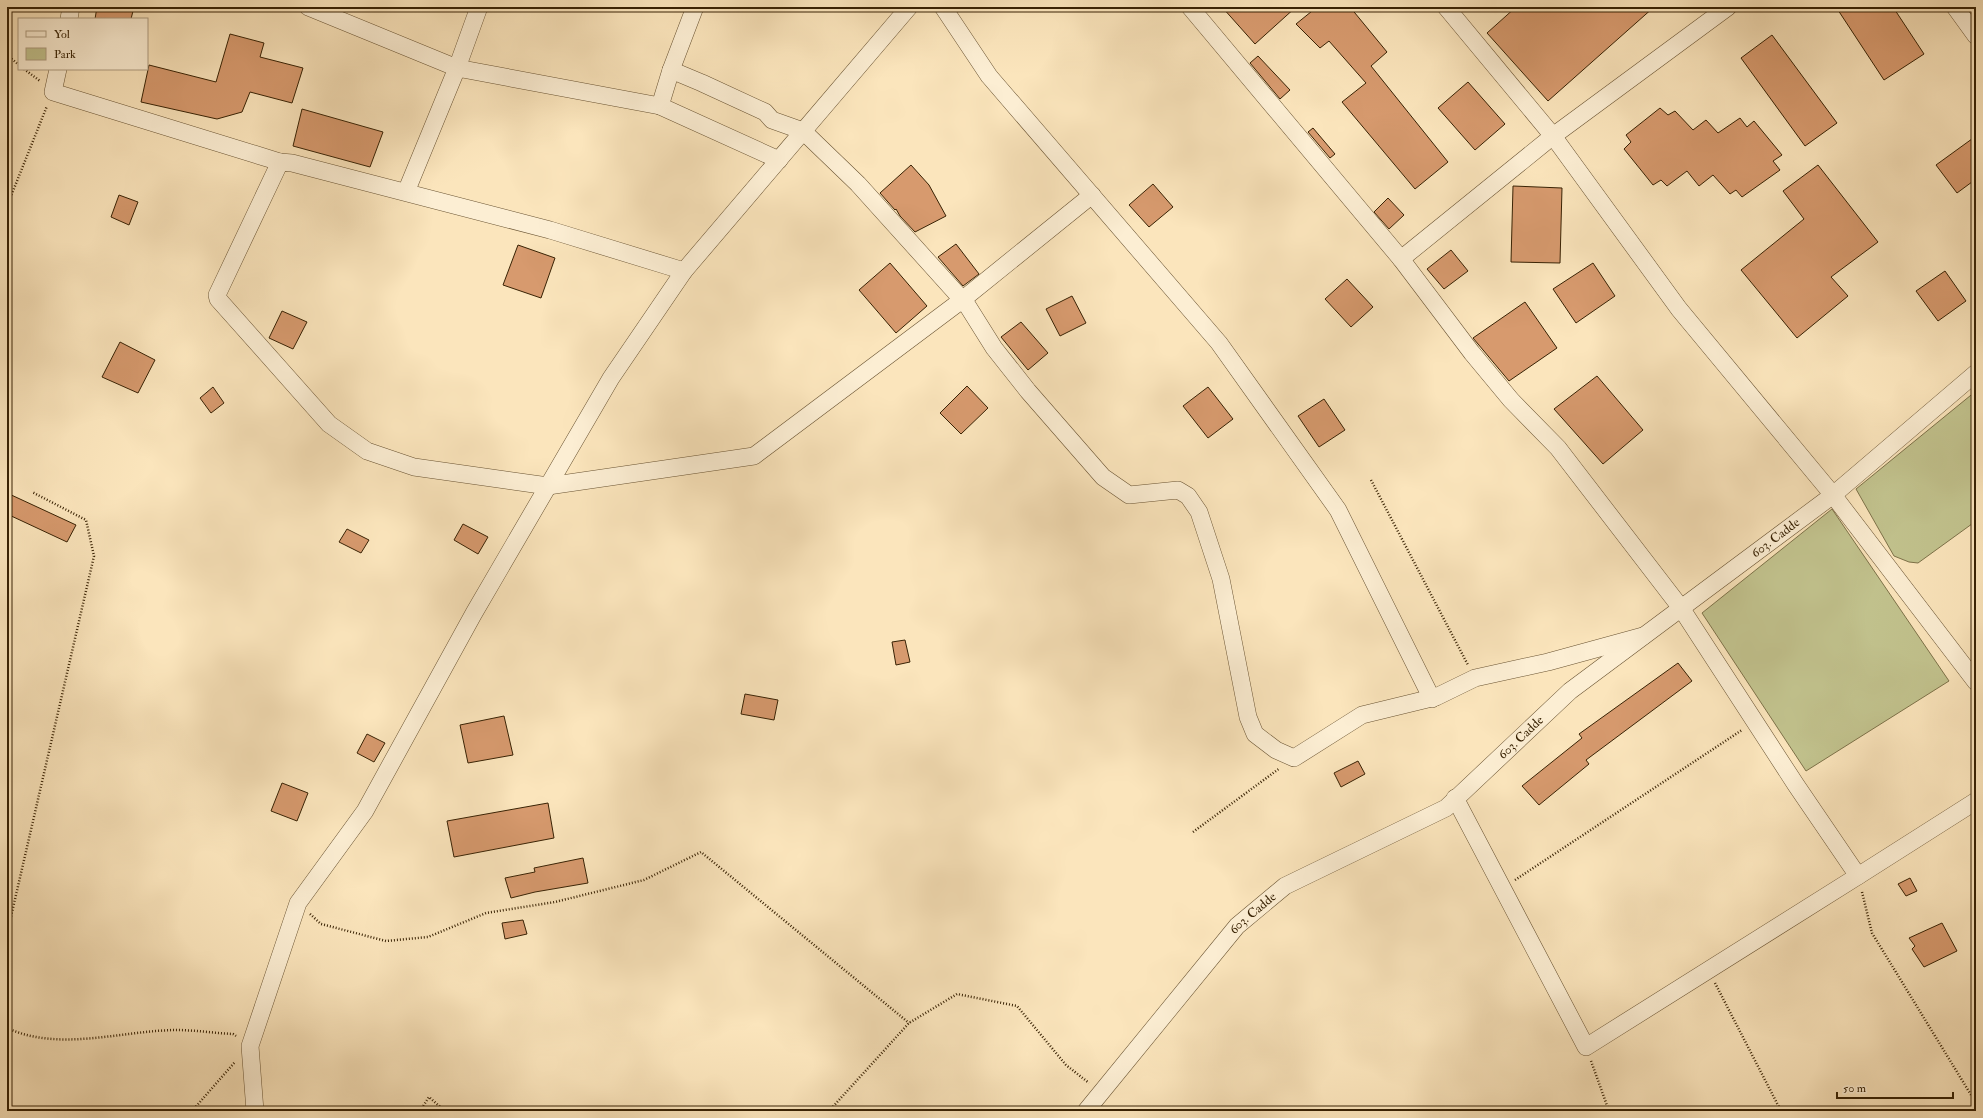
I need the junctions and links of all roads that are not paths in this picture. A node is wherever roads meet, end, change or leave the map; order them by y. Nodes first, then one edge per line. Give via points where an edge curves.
1 (71, 7) edge
2 (308, 7) edge
3 (479, 7) edge
4 (695, 7) edge
5 (909, 7) edge
6 (943, 7) edge
7 (1190, 7) edge
8 (1446, 7) edge
9 (1728, 7) edge
10 (1955, 7) edge
11 (69, 18) edge
12 (1976, 36) edge
13 (457, 68) junction
14 (58, 70) edge
15 (671, 70) junction
16 (660, 106) junction
17 (803, 131) junction
18 (1553, 136) junction
19 (779, 160) junction
20 (280, 162) junction
21 (406, 192) junction
22 (1092, 195) junction
23 (1401, 259) junction
24 (684, 271) junction
25 (962, 300) junction
26 (1976, 373) edge
27 (548, 486) junction
28 (1833, 495) junction
29 (1681, 608) junction
30 (1643, 636) junction
31 (1976, 682) edge
32 (1432, 698) junction
33 (1456, 798) junction
34 (1976, 801) edge
35 (1858, 876) junction
36 (255, 1111) edge
37 (1086, 1111) edge

1 - 11 street
2 - 13 street
3 - 13 street
4 - 15 street
5 - 17 street
6 - 22 street via 989,76
7 - 23 street
8 - 18 street
9 - 18 street
10 - 12 street
13 - 16 street
13 - 21 street
14 - 20 street via 53,92
15 - 16 street
15 - 17 street via 765,112 772,120
16 - 19 street
17 - 19 street
17 - 25 street via 858,184
18 - 23 street
18 - 28 street via 1679,309
19 - 24 street
20 - 21 street
20 - 27 street via 217,295 218,299 330,424 367,451 414,467
21 - 24 street via 550,230
22 - 25 street
22 - 32 street via 1219,343 1338,510
23 - 29 street via 1472,354 1511,400 1558,448
24 - 27 street via 610,378
25 - 27 street via 754,456
25 - 32 street via 994,348 1028,391 1103,477 1129,495 1178,490 1188,496 1196,507 1221,579 1248,717 1255,734 1276,750 1294,758 1362,715
26 - 28 street, 603. Cadde
27 - 36 street via 474,614 366,811 298,903 250,1046
28 - 29 street, 603. Cadde
28 - 31 street
29 - 30 street, 603. Cadde
29 - 35 street
30 - 32 street via 1548,662 1474,678
30 - 33 street, 603. Cadde via 1570,691
33 - 35 street via 1586,1047
33 - 37 street, 603. Cadde via 1446,808 1285,886 1236,926
34 - 35 street

